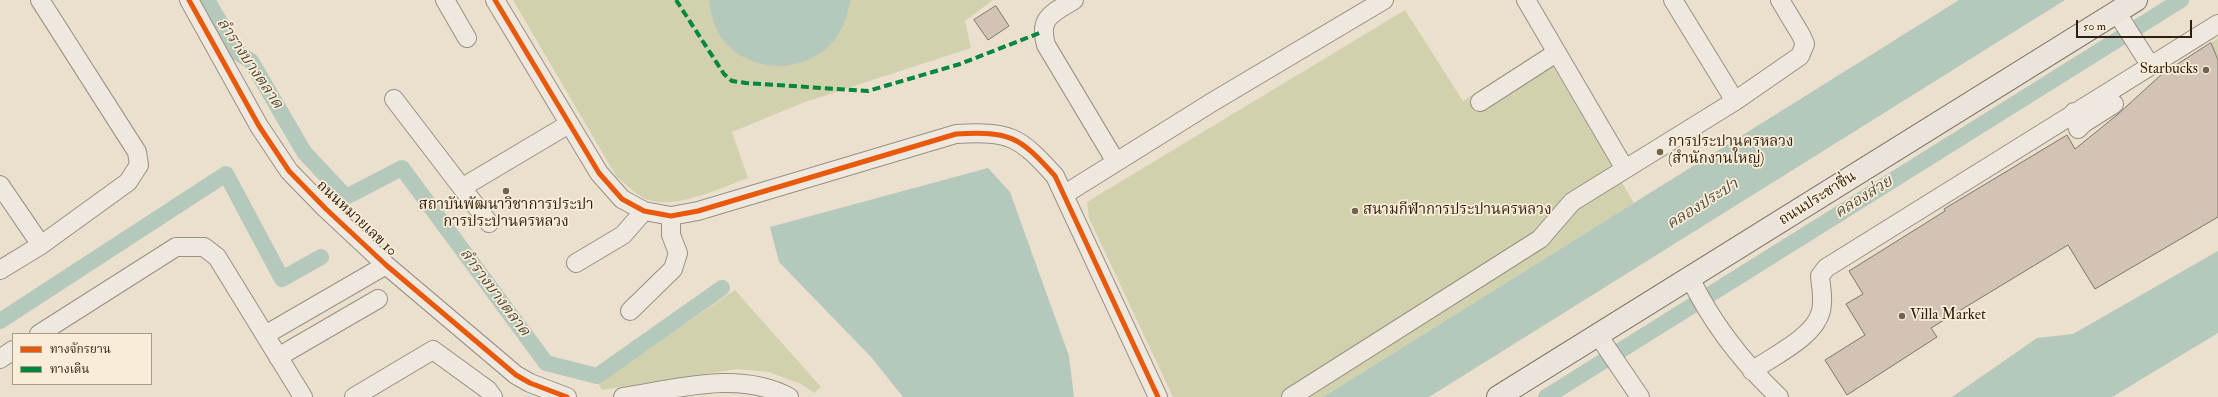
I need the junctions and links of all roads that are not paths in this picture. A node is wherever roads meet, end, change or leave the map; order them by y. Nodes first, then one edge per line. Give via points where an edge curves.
1 (40, 0) edge
2 (189, 0) edge
3 (445, 0) edge
4 (494, 0) edge
5 (1074, 0) edge
6 (1384, 0) edge
7 (1526, 0) edge
8 (1673, 0) edge
9 (1780, 0) edge
10 (2136, 0) edge
11 (2120, 18) junction
12 (2218, 24) edge
13 (467, 38) dead end
14 (1556, 53) junction
15 (2147, 60) junction
16 (394, 99) dead end
17 (1735, 101) junction
18 (1480, 102) dead end
19 (570, 124) junction
20 (1116, 162) junction
21 (1625, 169) junction
22 (0, 184) edge
23 (463, 186) junction
24 (1065, 194) junction
25 (644, 211) junction
26 (671, 216) junction
27 (489, 223) dead end
28 (41, 245) junction
29 (576, 263) dead end
30 (386, 265) junction
31 (0, 270) edge
32 (1693, 285) junction
33 (378, 299) dead end
34 (314, 306) junction
35 (630, 311) dead end
36 (328, 328) junction
37 (41, 333) edge
38 (265, 335) junction
39 (1601, 340) junction
40 (12, 351) edge
41 (278, 357) junction
42 (0, 359) edge
43 (1752, 371) junction
44 (303, 397) edge
45 (354, 397) edge
46 (492, 397) edge
47 (567, 397) edge
48 (623, 397) edge
49 (789, 397) edge
50 (1158, 397) edge
51 (1291, 397) edge
52 (1498, 397) edge
53 (1640, 397) edge
54 (1779, 397) edge

1 - 28 street via 137,152 139,165 128,182
2 - 30 street, ถนนหมายเลข 10 via 259,126 289,171
3 - 13 street
4 - 19 street
5 - 20 street via 1048,17 1042,32 1046,46
6 - 20 street
7 - 14 street
8 - 17 street
9 - 17 street via 1805,44 1800,56
10 - 11 main road, ถนนประชาชื่น
11 - 15 street
11 - 32 main road, ถนนประชาชื่น
12 - 15 street
14 - 18 street
14 - 21 street
15 - 43 street via 2104,96 2074,112 1824,270 1820,276 1823,292 1822,309 1815,325 1804,336
16 - 23 street
17 - 21 street
19 - 23 street
19 - 25 street via 600,173 622,200
20 - 24 street
21 - 51 street via 1572,202 1540,239
22 - 28 street
23 - 27 street
24 - 26 street via 1055,176 1033,151 1010,136 987,133 956,134 698,211
24 - 50 street
25 - 26 street
25 - 29 street via 623,234
26 - 35 street via 671,235 678,253 673,269
28 - 31 street
30 - 34 street
30 - 47 street, ถนนหมายเลข 10 via 516,375
32 - 39 main road, ถนนประชาชื่น
32 - 43 street via 1715,321
33 - 36 street
34 - 36 street
34 - 38 street
36 - 41 street
37 - 38 street via 176,247 204,246 217,257
38 - 41 street
39 - 52 main road, ถนนประชาชื่น
39 - 53 street
40 - 42 street
41 - 44 street
43 - 54 street
45 - 46 street via 434,350 488,390
48 - 49 street via 736,382 758,384

